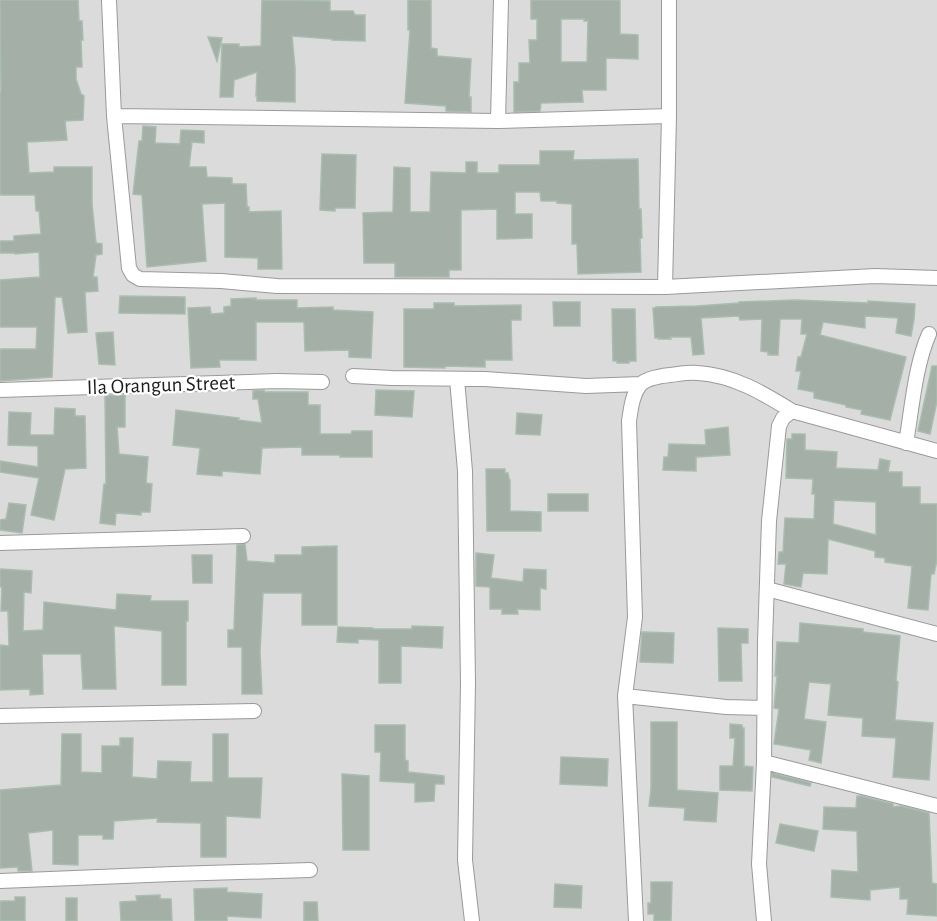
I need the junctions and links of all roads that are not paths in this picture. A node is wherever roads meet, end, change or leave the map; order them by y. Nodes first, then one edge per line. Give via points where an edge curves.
1 (109, 0) edge
2 (501, 0) edge
3 (669, 0) edge
4 (669, 116) junction
5 (114, 117) junction
6 (498, 121) junction
7 (937, 278) edge
8 (665, 287) junction
9 (929, 334) dead end
10 (353, 376) dead end
11 (457, 379) junction
12 (322, 382) dead end
13 (640, 384) junction
14 (0, 390) edge
15 (792, 411) junction
16 (906, 443) junction
17 (937, 451) edge
18 (243, 536) dead end
19 (0, 543) edge
20 (767, 589) junction
21 (937, 634) edge
22 (625, 696) junction
23 (764, 708) junction
24 (254, 711) dead end
25 (0, 716) edge
26 (764, 762) junction
27 (937, 806) edge
28 (310, 870) dead end
29 (0, 881) edge
30 (472, 921) edge
31 (636, 921) edge
32 (764, 921) edge

1 - 5 street
2 - 6 street
3 - 4 street
4 - 6 street
4 - 8 street
5 - 6 street
5 - 8 street via 129,268 140,279 277,286
7 - 8 street via 875,276
9 - 16 street via 920,361
10 - 11 street
11 - 13 street via 586,386
11 - 30 street via 465,471 465,860
12 - 14 street, Ila Orangun Street
13 - 15 street via 659,376 696,372 722,376
13 - 22 street via 629,421 635,617
15 - 16 street
15 - 20 street via 779,426
16 - 17 street
18 - 19 street
20 - 21 street
20 - 23 street
22 - 23 street
22 - 31 street
23 - 26 street
24 - 25 street
26 - 27 street
26 - 32 street via 759,864
28 - 29 street

